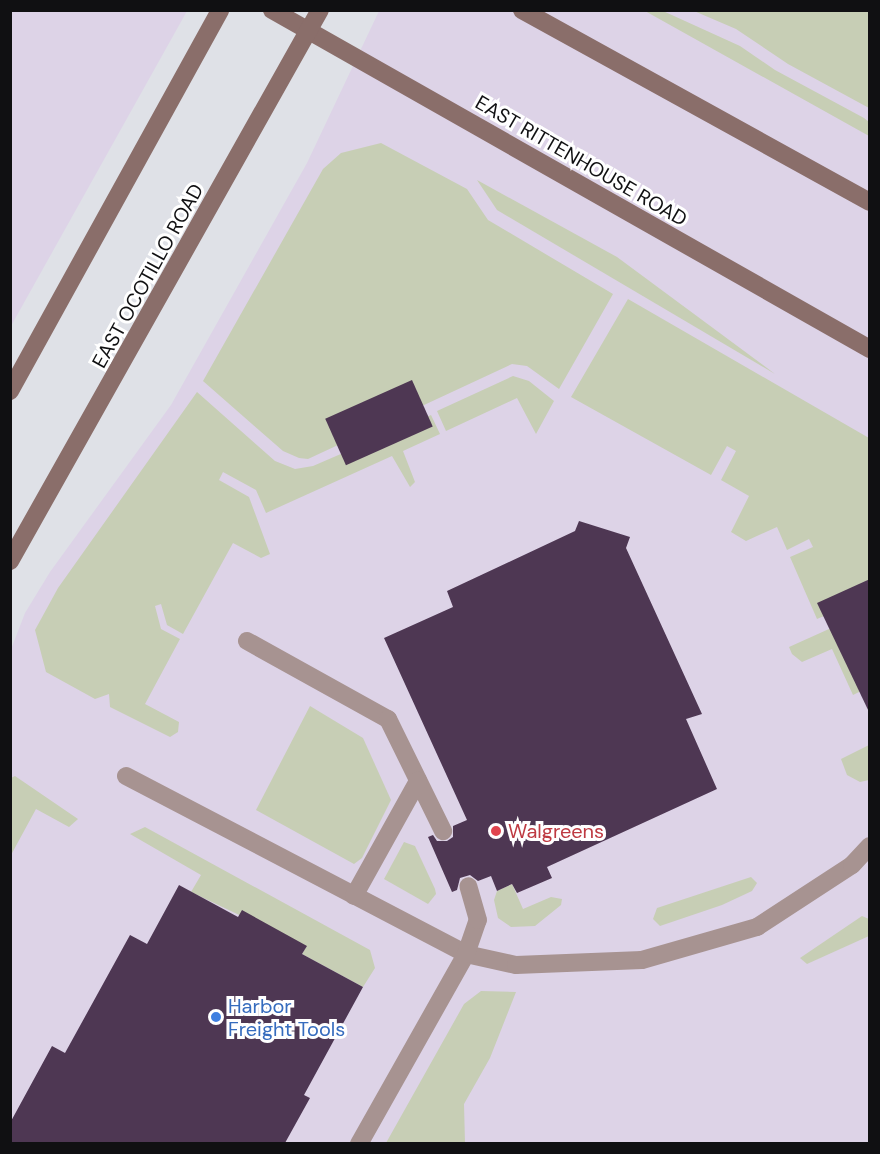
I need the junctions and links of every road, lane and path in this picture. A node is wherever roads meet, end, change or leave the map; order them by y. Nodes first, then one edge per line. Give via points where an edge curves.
1 (220, 10) edge
2 (272, 10) edge
3 (320, 10) edge
4 (522, 10) edge
5 (308, 34) junction
6 (870, 202) edge
7 (870, 349) edge
8 (10, 391) edge
9 (10, 561) edge
10 (247, 641) dead end
11 (126, 776) dead end
12 (418, 781) junction
13 (443, 831) dead end
14 (870, 846) edge
15 (468, 886) dead end
16 (354, 896) junction
17 (466, 954) junction
18 (359, 1143) edge

1 - 8 main road
2 - 5 main road, EAST RITTENHOUSE ROAD
3 - 5 main road, EAST OCOTILLO ROAD
4 - 6 main road
5 - 7 main road, EAST RITTENHOUSE ROAD
5 - 9 main road, EAST OCOTILLO ROAD
10 - 12 lane via 388,719
11 - 16 lane
12 - 13 lane
12 - 16 lane
14 - 17 lane via 852,865 758,927 642,960 516,965
15 - 17 lane via 478,920
16 - 17 lane
17 - 18 lane

